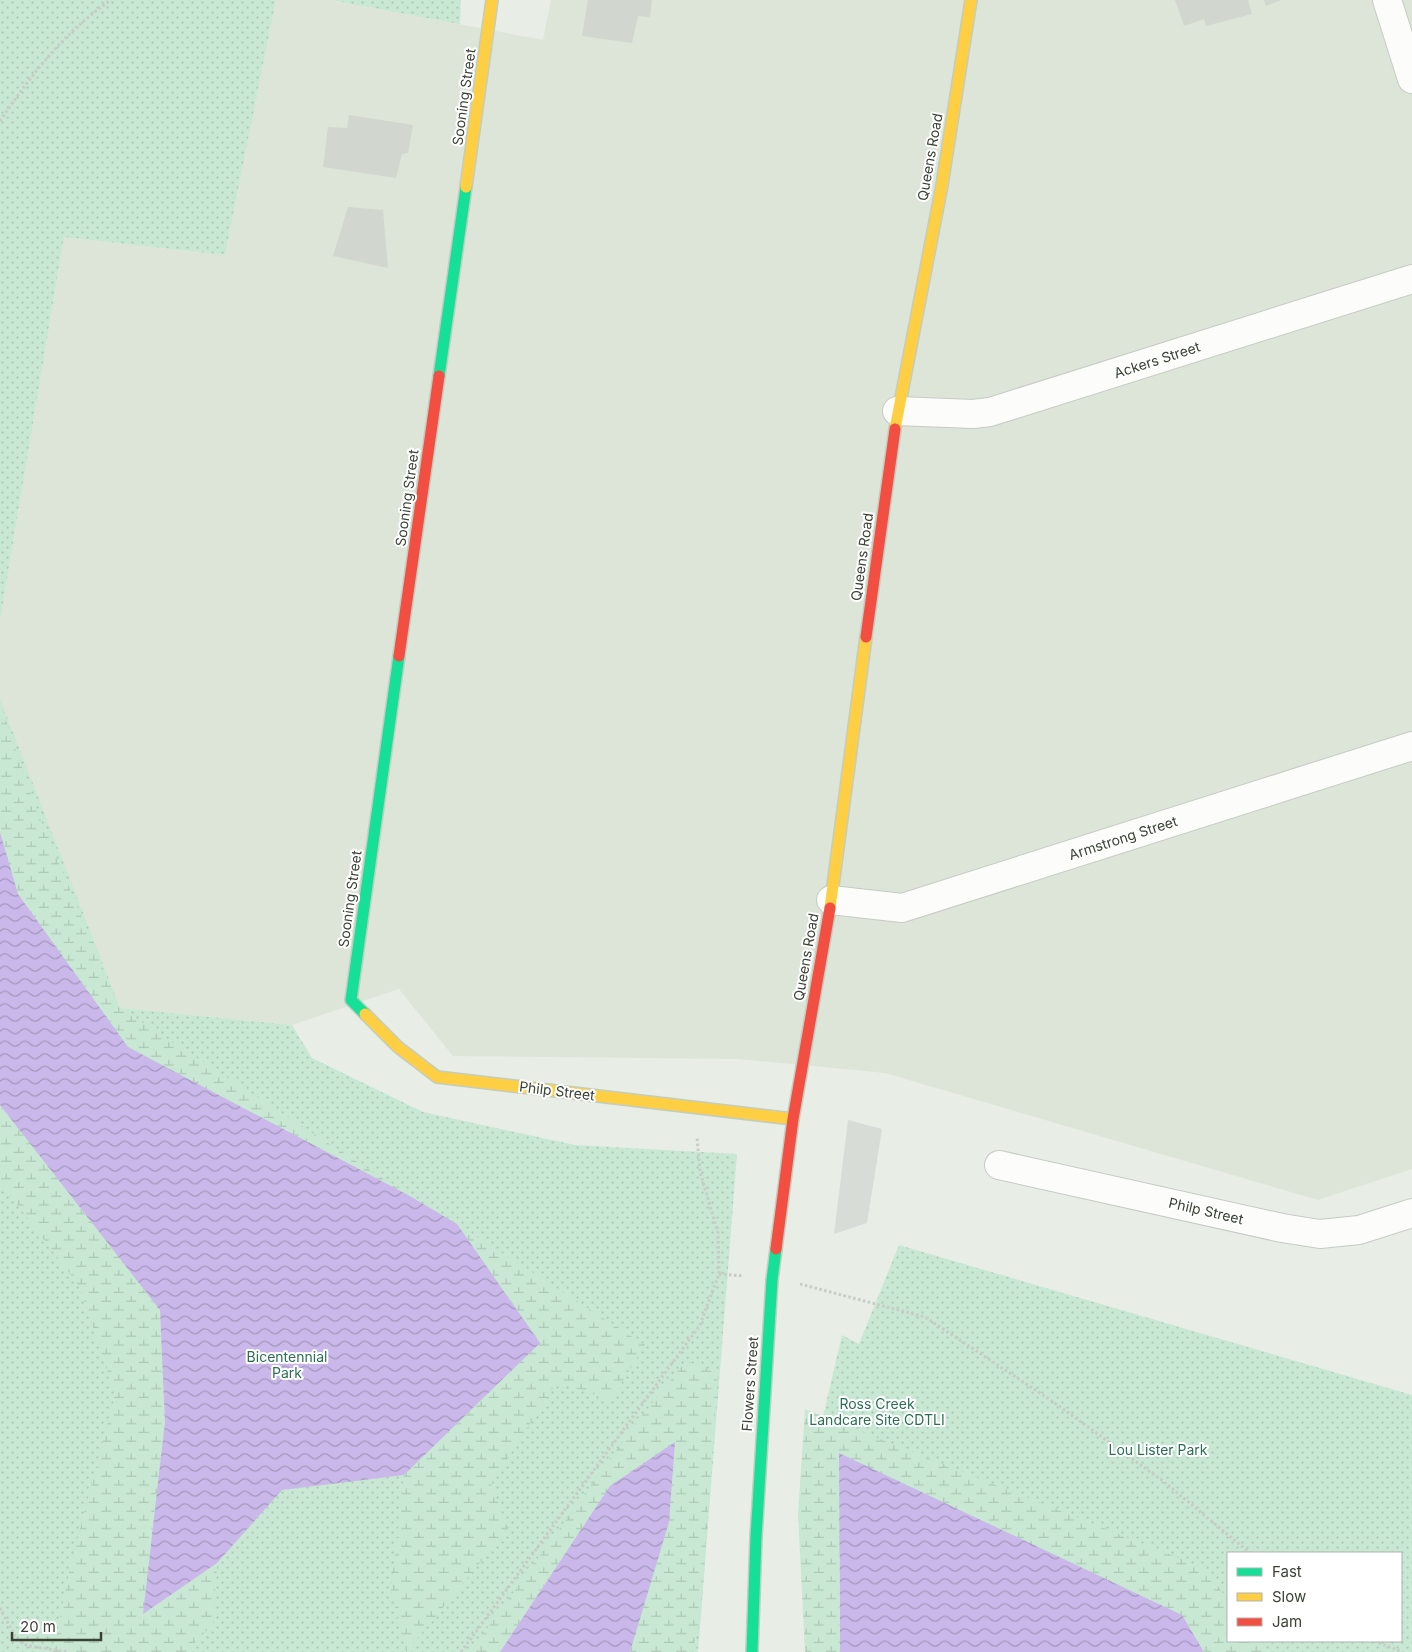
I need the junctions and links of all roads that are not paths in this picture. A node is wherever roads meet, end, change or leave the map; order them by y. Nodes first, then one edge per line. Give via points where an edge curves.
1 (492, 0) edge
2 (972, 0) edge
3 (1387, 0) edge
4 (1412, 79) edge
5 (1412, 279) edge
6 (897, 411) junction
7 (1412, 746) edge
8 (832, 900) junction
9 (351, 1000) joint
10 (793, 1119) junction
11 (999, 1165) dead end
12 (1412, 1213) edge
13 (752, 1652) edge

1 - 9 street, Sooning Street
2 - 6 street, Queens Road via 942,185
3 - 4 street
5 - 6 street, Ackers Street via 990,412
6 - 8 street, Queens Road
7 - 8 street, Armstrong Street via 902,908
8 - 10 street, Queens Road
9 - 10 street, Philp Street via 398,1047 437,1078
10 - 13 street, Flowers Street via 772,1280
11 - 12 street, Philp Street via 1320,1234 1358,1230

